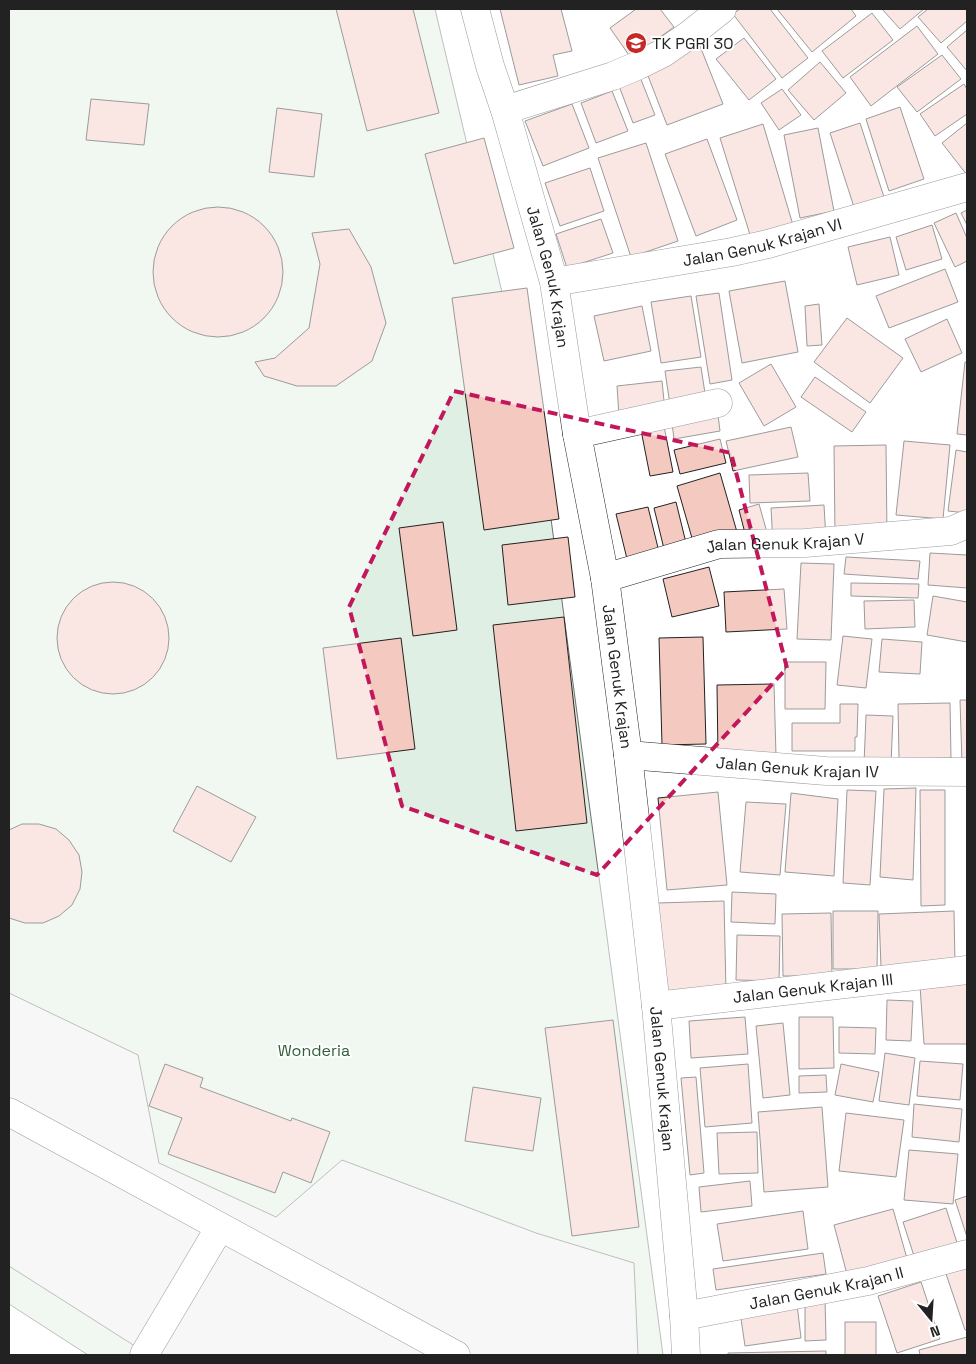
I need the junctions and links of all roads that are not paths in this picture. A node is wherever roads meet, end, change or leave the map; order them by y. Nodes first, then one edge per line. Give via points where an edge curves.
1 (475, 9) edge
2 (722, 9) edge
3 (505, 110) junction
4 (967, 187) edge
5 (554, 282) junction
6 (718, 403) dead end
7 (577, 434) junction
8 (967, 524) edge
9 (605, 578) junction
10 (628, 755) junction
11 (967, 772) edge
12 (967, 970) edge
13 (656, 1006) junction
14 (9, 1112) edge
15 (220, 1227) junction
16 (967, 1254) edge
17 (684, 1316) junction
18 (144, 1355) edge
19 (456, 1355) edge
20 (686, 1355) edge

1 - 3 street, Jalan Genuk Krajan
2 - 3 street via 670,48 639,65
3 - 5 street, Jalan Genuk Krajan
4 - 5 street, Jalan Genuk Krajan VI via 768,244
5 - 7 street, Jalan Genuk Krajan
6 - 7 street
7 - 9 street, Jalan Genuk Krajan
8 - 9 street, Jalan Genuk Krajan V via 951,531 805,543 719,544
9 - 10 street, Jalan Genuk Krajan
10 - 11 street, Jalan Genuk Krajan IV via 826,771
10 - 13 street, Jalan Genuk Krajan
12 - 13 street, Jalan Genuk Krajan III
13 - 17 street, Jalan Genuk Krajan
14 - 15 street
15 - 18 street
15 - 19 street
16 - 17 street, Jalan Genuk Krajan II via 868,1281
17 - 20 street, Jalan Genuk Krajan

